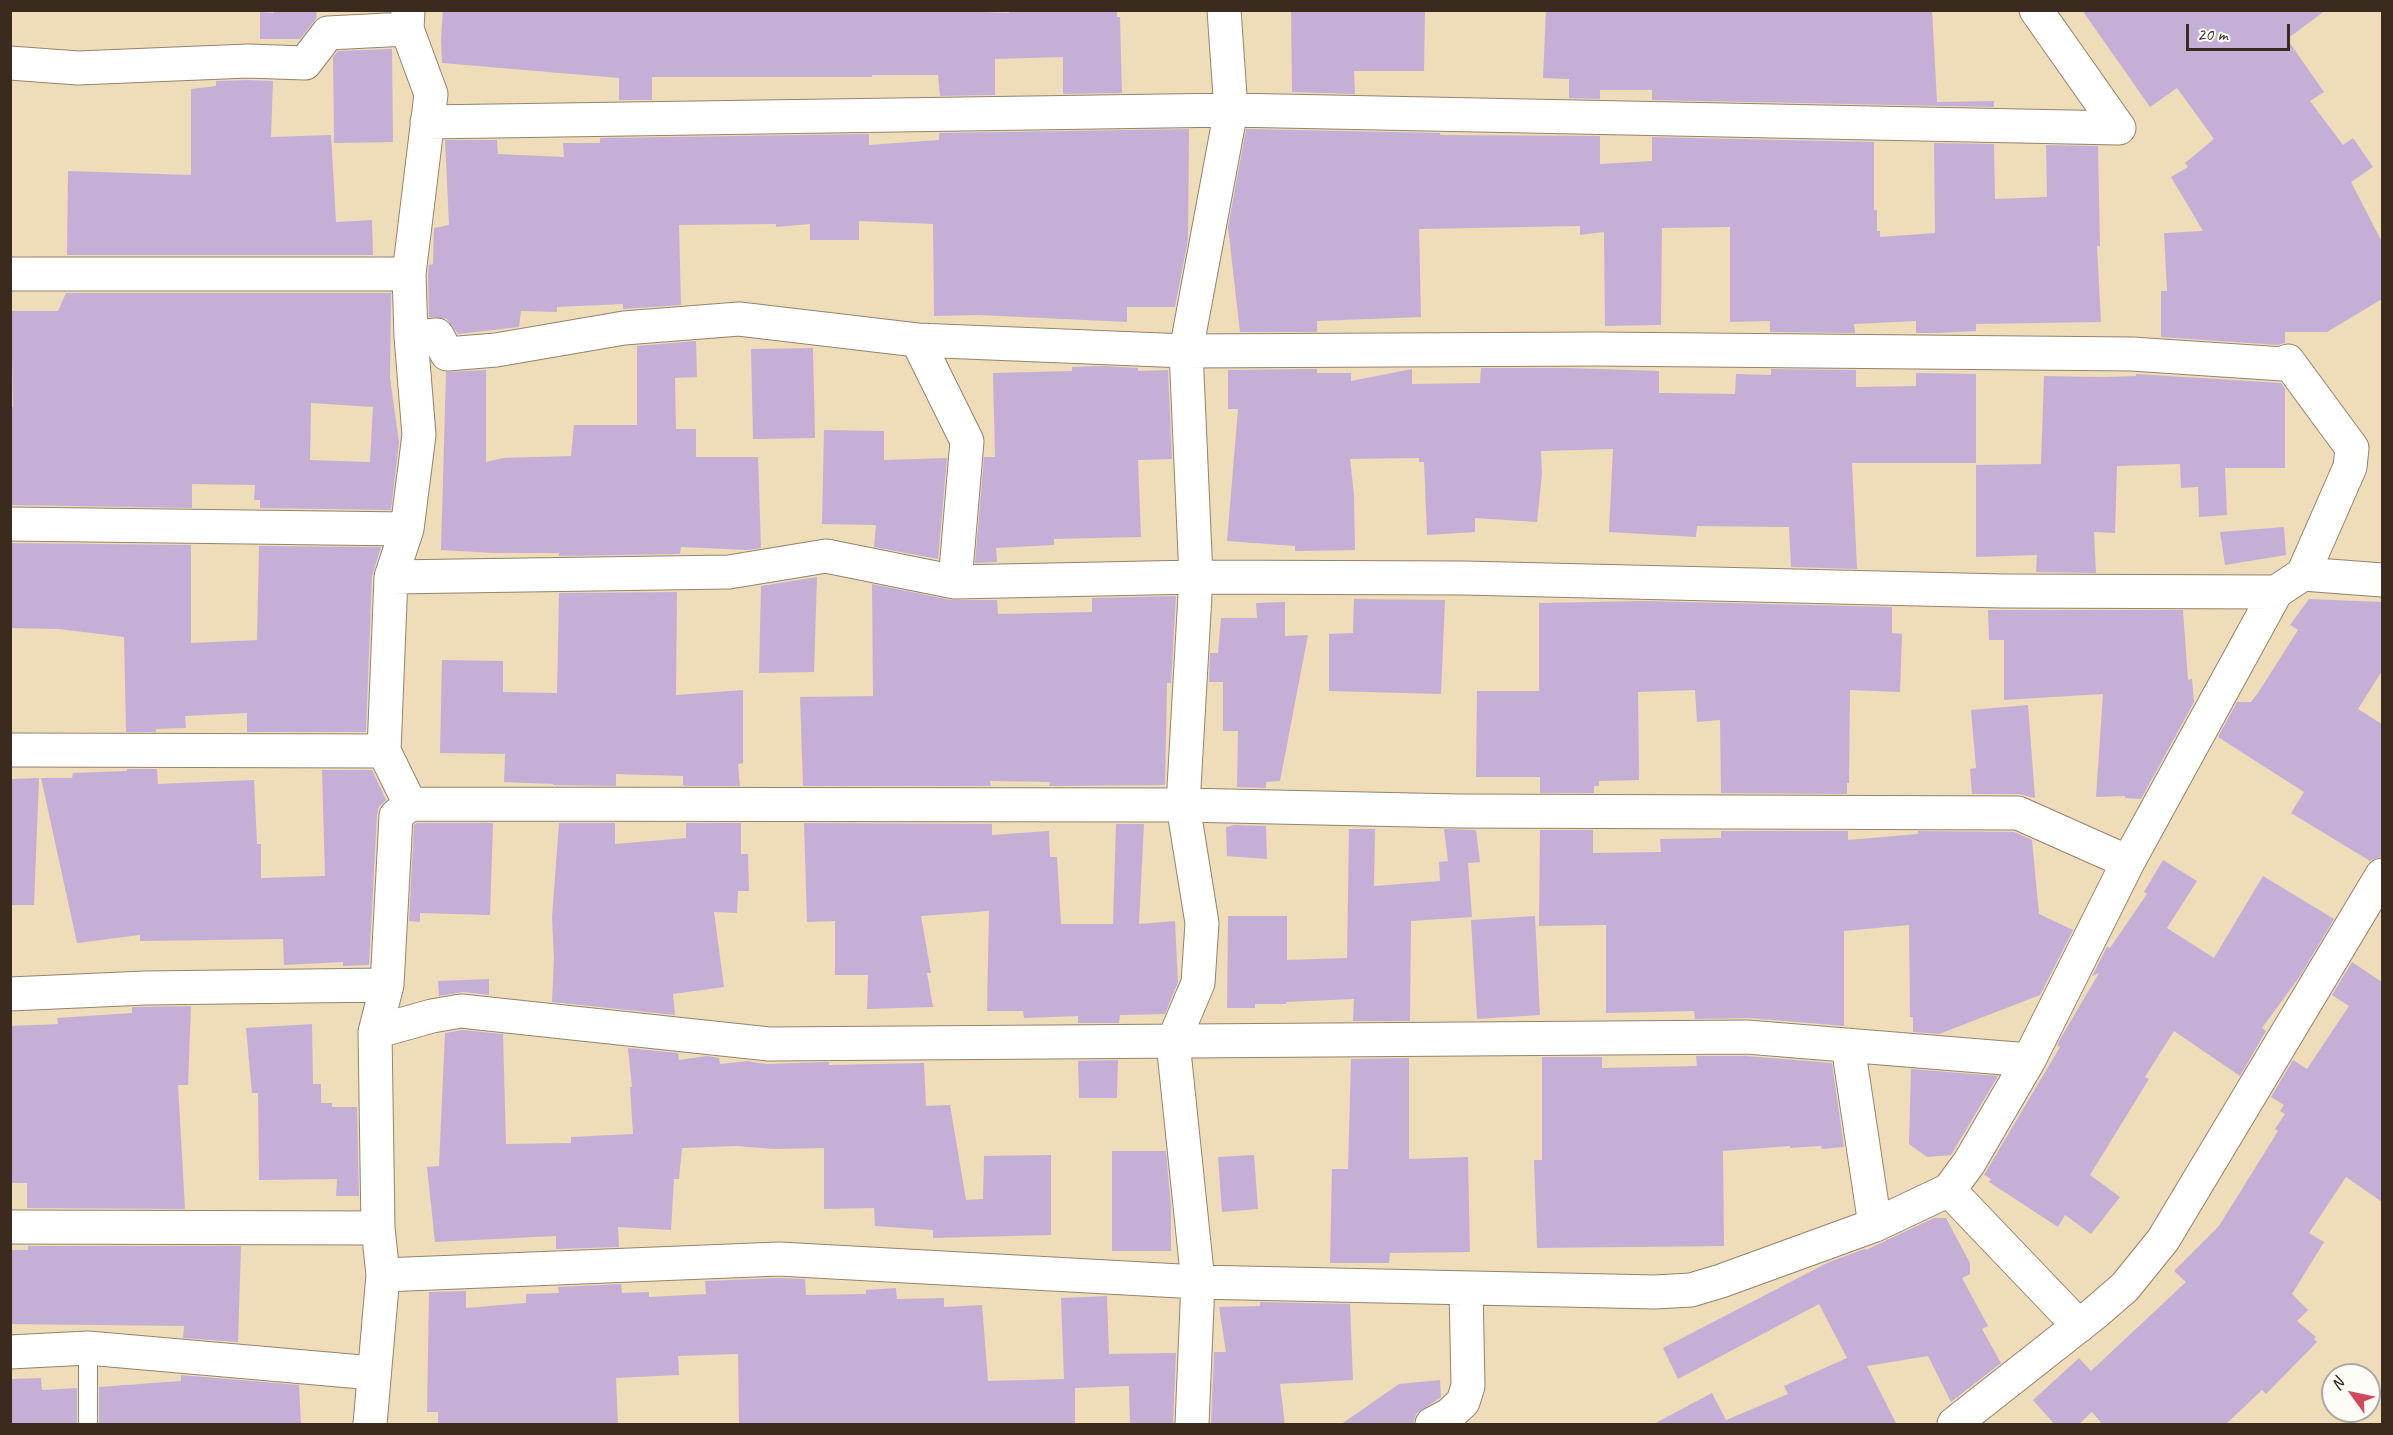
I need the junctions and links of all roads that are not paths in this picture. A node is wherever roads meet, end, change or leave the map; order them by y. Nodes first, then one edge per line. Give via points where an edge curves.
1 (1224, 10) edge
2 (2036, 10) edge
3 (407, 20) edge
4 (10, 63) edge
5 (1231, 110) junction
6 (427, 122) junction
7 (10, 274) edge
8 (409, 274) junction
9 (411, 337) junction
10 (917, 340) junction
11 (1186, 351) junction
12 (10, 524) edge
13 (407, 530) junction
14 (2303, 574) junction
15 (391, 577) junction
16 (1196, 577) junction
17 (2382, 580) edge
18 (955, 582) junction
19 (2276, 592) junction
20 (10, 750) edge
21 (384, 751) junction
22 (410, 804) junction
23 (1183, 805) junction
24 (2128, 862) junction
25 (2382, 875) edge
26 (387, 985) junction
27 (10, 994) edge
28 (375, 1032) junction
29 (1173, 1042) junction
30 (1848, 1046) junction
31 (2029, 1060) junction
32 (1949, 1190) junction
33 (1875, 1225) junction
34 (10, 1227) edge
35 (378, 1228) junction
36 (383, 1275) junction
37 (1198, 1282) junction
38 (1466, 1288) junction
39 (2079, 1326) junction
40 (88, 1348) junction
41 (10, 1353) edge
42 (373, 1373) junction
43 (88, 1425) edge
44 (370, 1425) edge
45 (1192, 1425) edge
46 (1432, 1425) edge
47 (1954, 1425) edge

1 - 5 street
2 - 5 street via 2120,128
3 - 4 street via 328,33 305,63 248,61 78,68
3 - 6 street via 431,94
5 - 6 street
5 - 11 street
6 - 8 street
7 - 8 street
8 - 9 street
9 - 10 street via 437,334 447,354 496,350 624,328 739,319
9 - 13 street via 419,435
10 - 11 street
10 - 18 street via 967,441
11 - 14 street via 1598,349 2120,354 2283,364 2288,361 2352,448 2350,467
11 - 16 street
12 - 13 street
13 - 15 street
14 - 17 street
14 - 19 street
15 - 18 street via 729,572 826,556
15 - 21 street
16 - 18 street
16 - 19 street
16 - 23 street
19 - 24 street
20 - 21 street
21 - 22 street
22 - 23 street
22 - 26 street via 396,816
23 - 24 street via 1458,811 2018,813
23 - 29 street via 1202,923 1198,983
24 - 31 street
25 - 39 street via 2163,1240 2125,1287
26 - 27 street
26 - 28 street
28 - 29 street via 462,1011 769,1044
28 - 35 street
29 - 30 street via 1747,1037
29 - 37 street
30 - 31 street
30 - 33 street
31 - 32 street
32 - 33 street
32 - 39 street
33 - 38 street via 1691,1290
34 - 35 street
35 - 36 street
36 - 37 street via 779,1258
36 - 42 street
37 - 38 street
37 - 45 street
38 - 46 street via 1468,1386 1463,1402
39 - 47 street
40 - 41 street
40 - 42 street
40 - 43 lane
42 - 44 street

